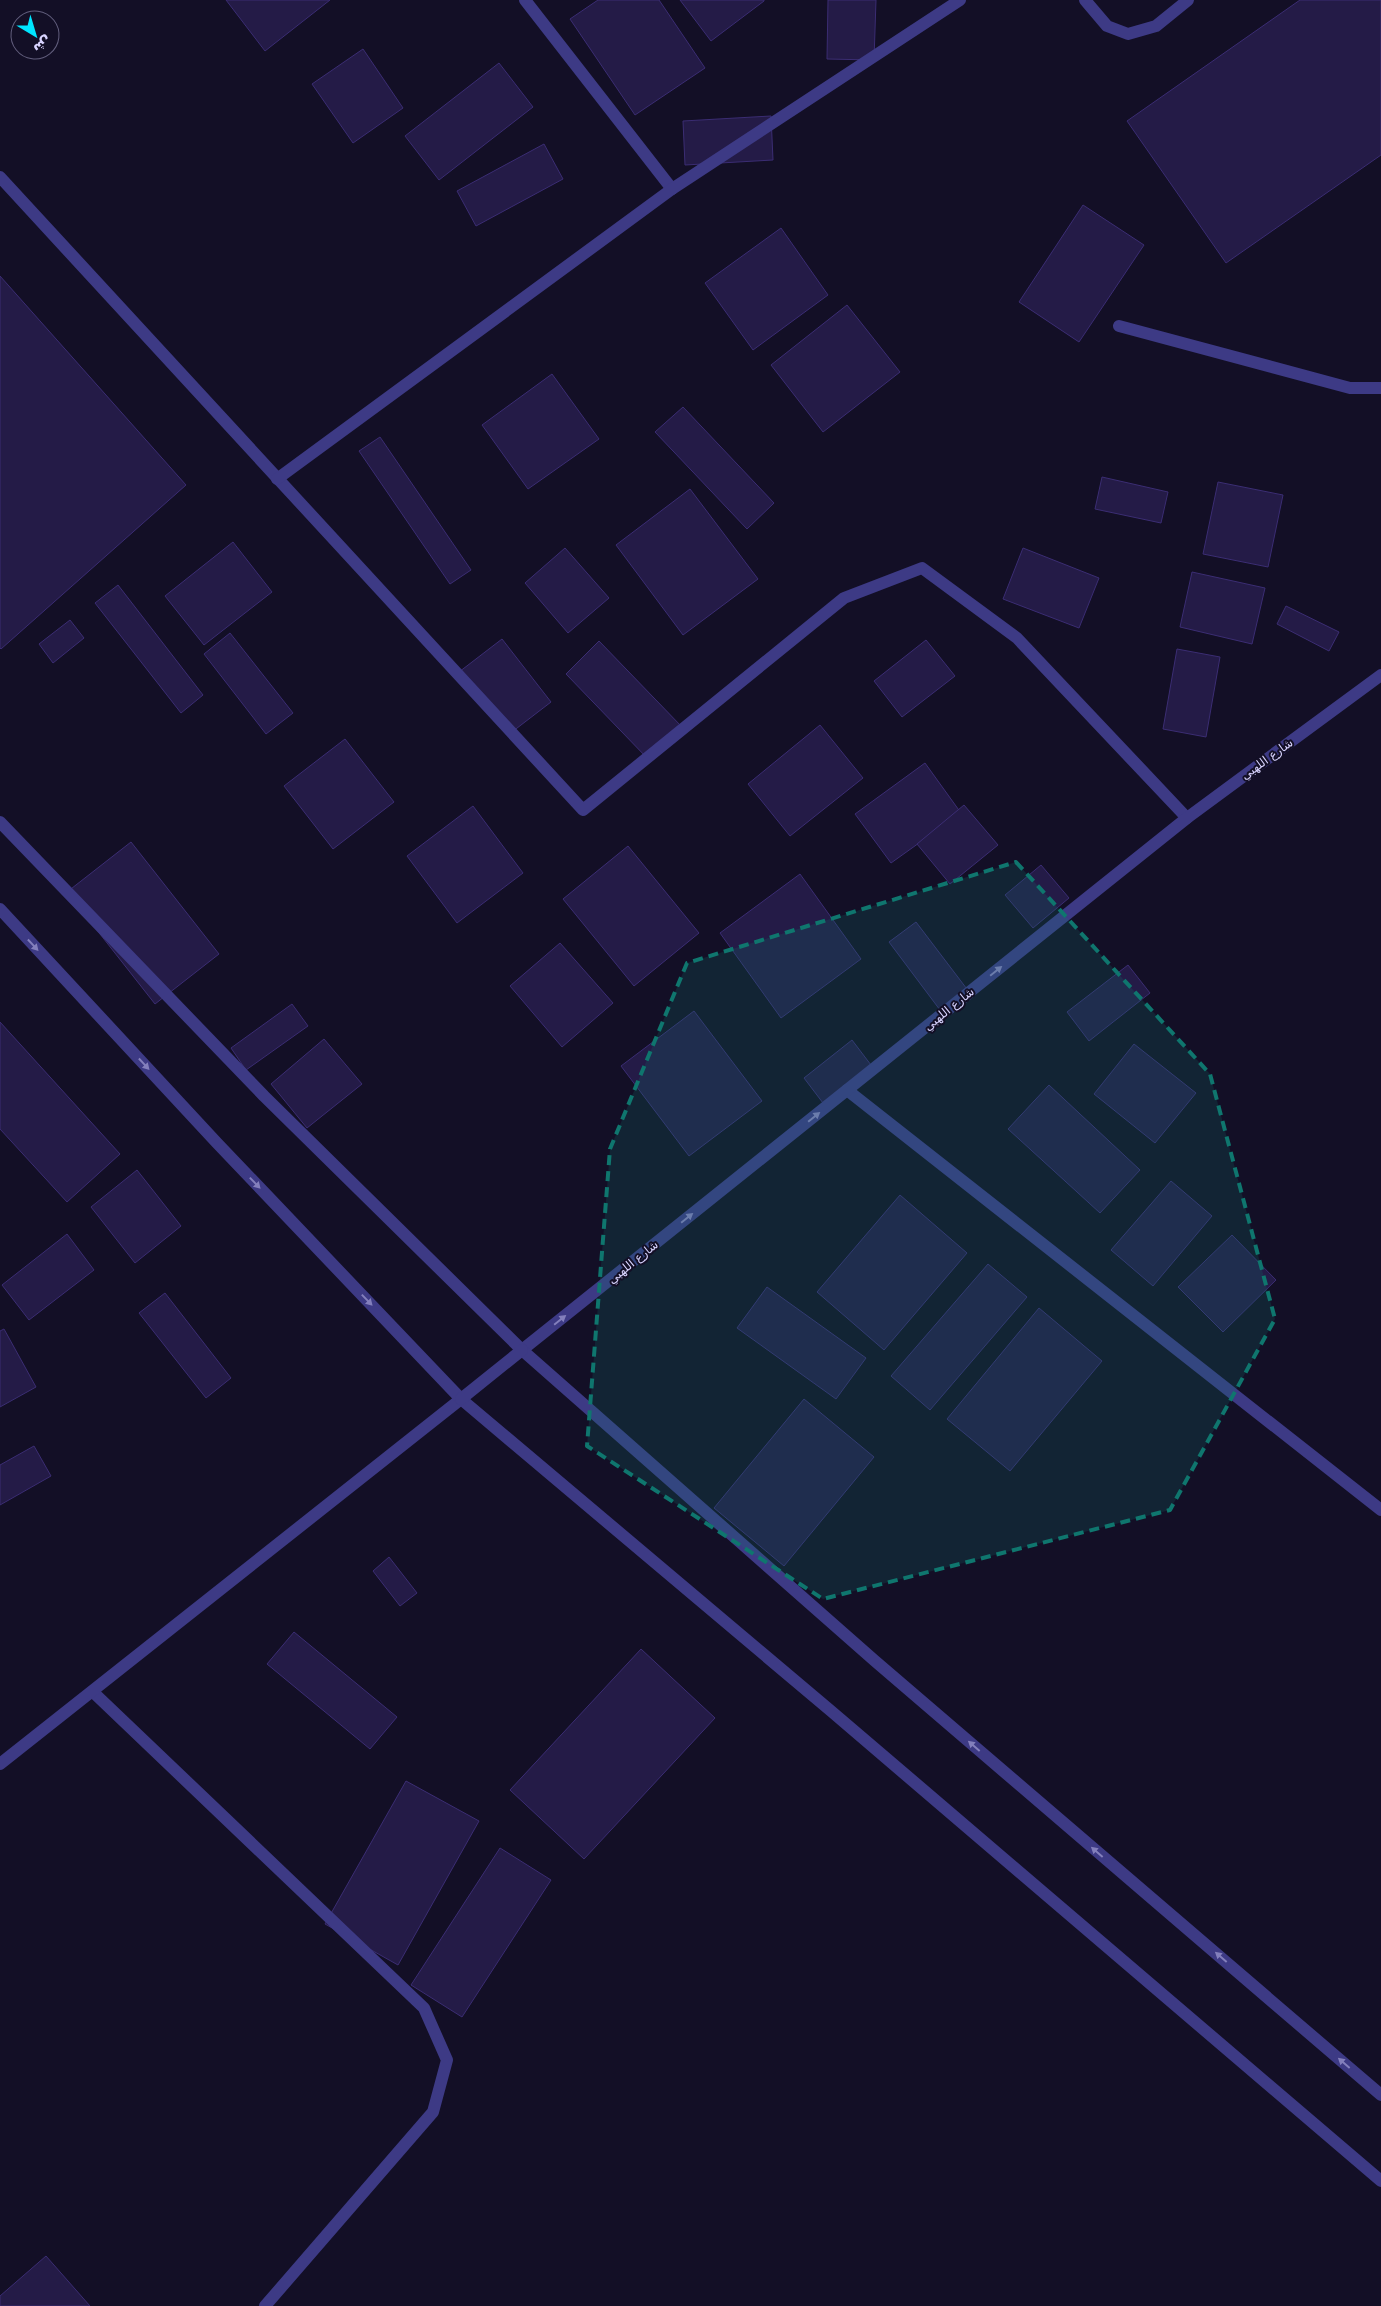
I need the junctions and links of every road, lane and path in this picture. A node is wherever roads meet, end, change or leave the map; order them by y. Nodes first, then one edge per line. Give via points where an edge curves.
1 (525, 0) edge
2 (960, 0) edge
3 (1085, 0) edge
4 (1188, 0) edge
5 (0, 177) edge
6 (672, 189) junction
7 (1119, 326) dead end
8 (1381, 388) edge
9 (277, 479) junction
10 (1381, 675) edge
11 (1187, 818) junction
12 (0, 822) edge
13 (0, 909) edge
14 (847, 1090) junction
15 (522, 1350) junction
16 (461, 1399) junction
17 (1381, 1510) edge
18 (93, 1692) junction
19 (0, 1764) edge
20 (1381, 2095) edge
21 (1381, 2181) edge
22 (265, 2306) edge

1 - 6 street
2 - 6 street
3 - 4 street via 1107,26 1128,34 1156,26
5 - 9 street
6 - 9 street
7 - 8 street via 1350,388
9 - 11 street via 583,810 844,598 922,568 1017,638
10 - 11 street, شارع اللهبي
14 -> 11 street, شارع اللهبي
12 - 15 street via 264,1096
13 -> 16 street
15 -> 14 street, شارع اللهبي
14 - 17 street
15 - 16 street, شارع اللهبي
20 -> 15 street via 875,1661
16 - 18 street, شارع اللهبي
16 - 21 street
18 - 19 street, شارع اللهبي
18 - 22 street via 424,2008 447,2060 433,2112

